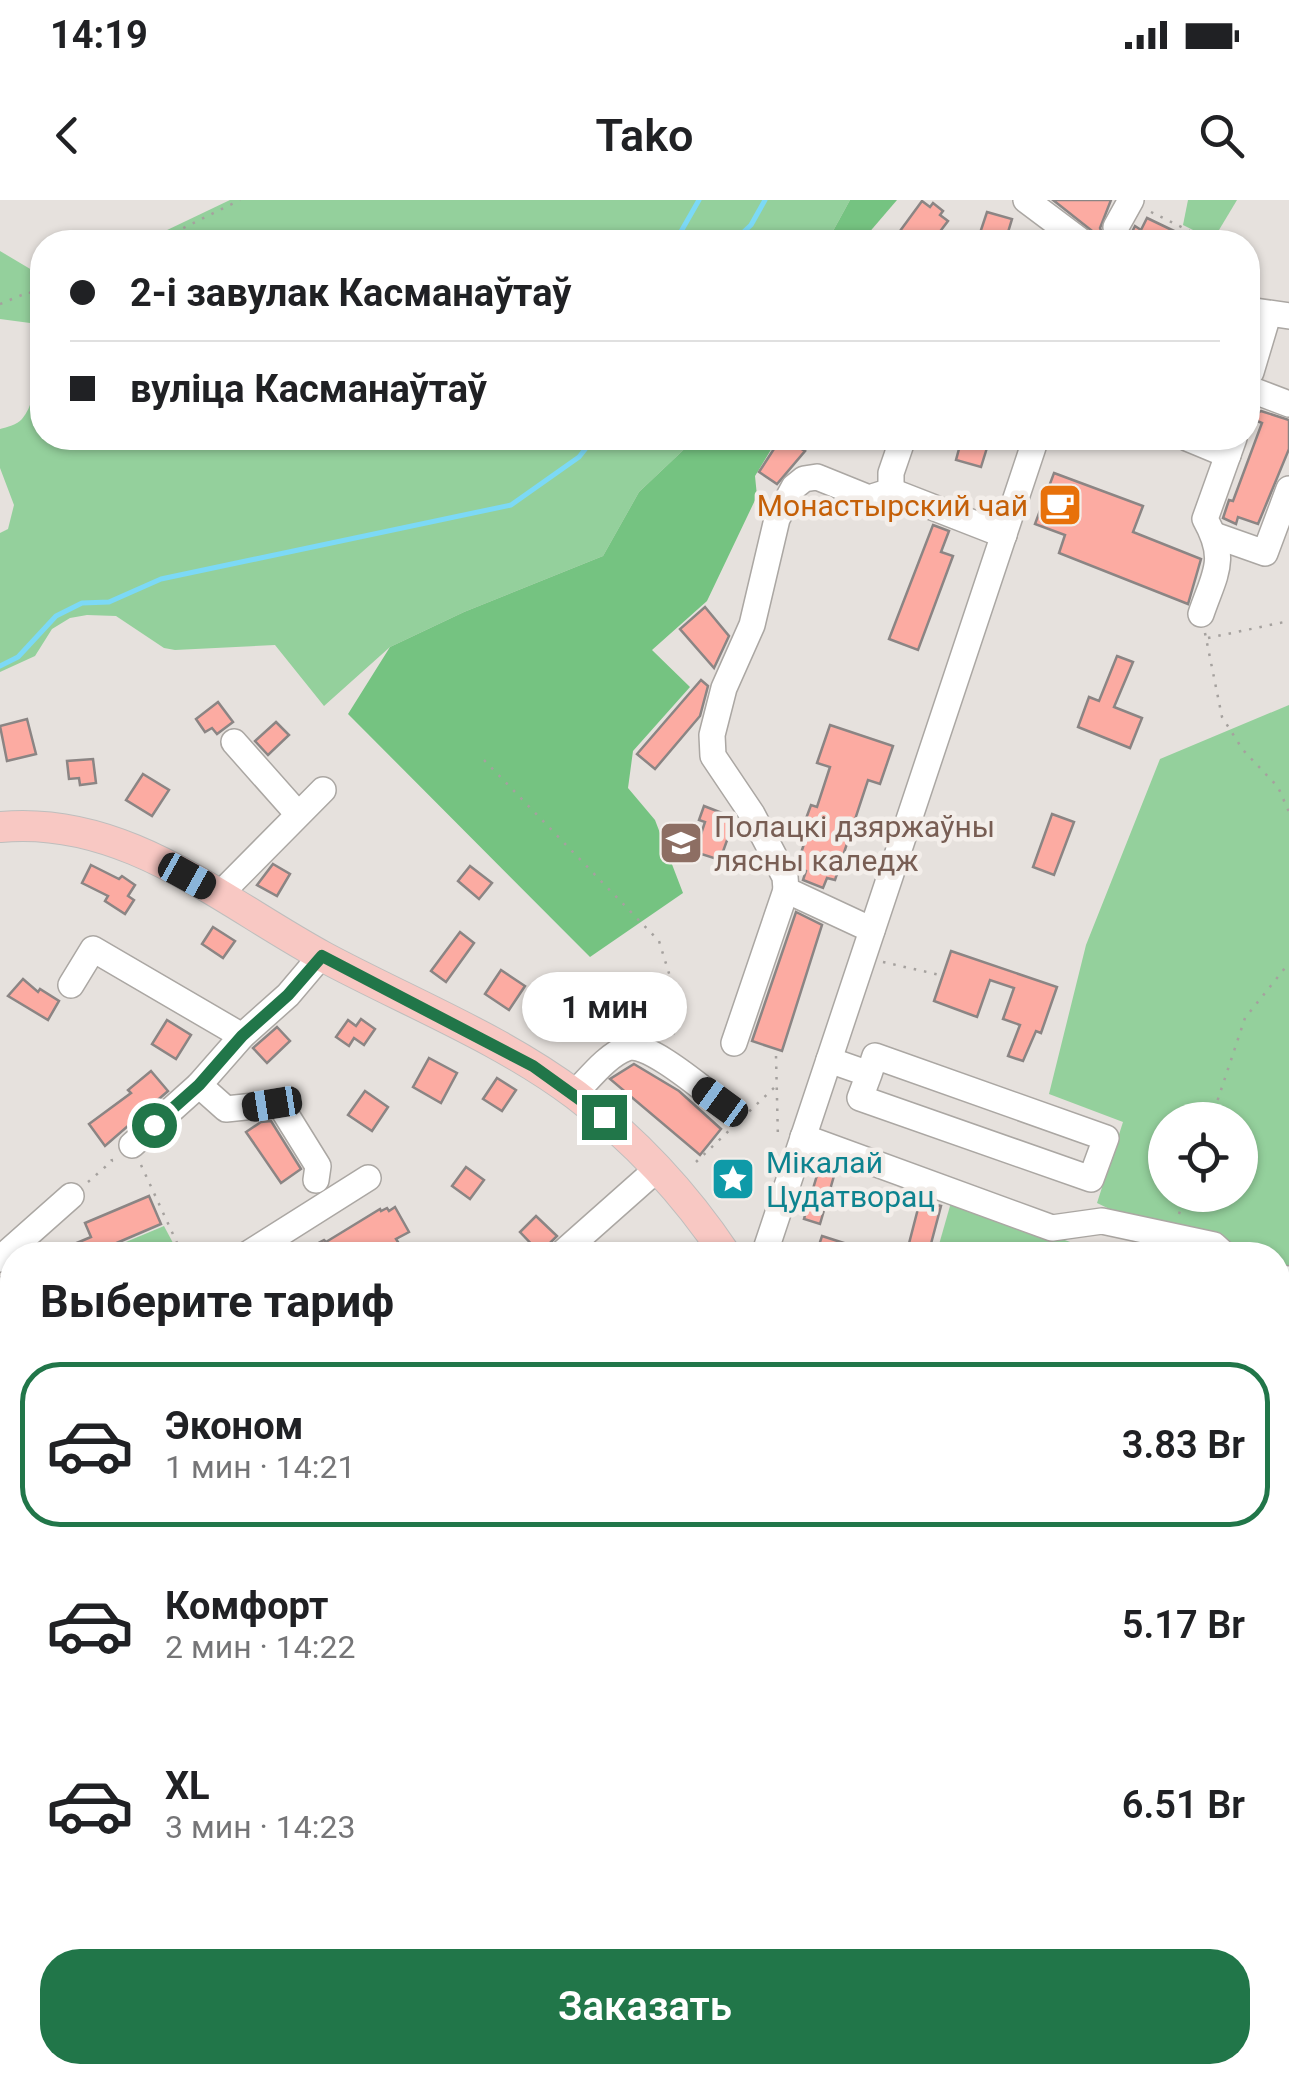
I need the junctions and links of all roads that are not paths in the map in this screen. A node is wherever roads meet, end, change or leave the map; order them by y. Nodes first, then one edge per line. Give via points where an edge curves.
1 (1026, 200) edge
2 (1130, 201) edge
3 (1088, 230) edge
4 (1108, 230) edge
5 (1268, 314) edge
6 (1260, 341) edge
7 (1260, 393) edge
8 (1289, 404) edge
9 (899, 450) edge
10 (1032, 450) edge
11 (1230, 450) edge
12 (1289, 489) edge
13 (890, 491) junction
14 (1004, 535) junction
15 (1214, 535) junction
16 (1204, 626) road end
17 (234, 742) dead end
18 (323, 790) dead end
19 (297, 813) junction
20 (0, 827) edge
21 (786, 890) junction
22 (220, 894) junction
23 (872, 930) junction
24 (322, 956) junction
25 (71, 984) dead end
26 (242, 1036) junction
27 (734, 1043) dead end
28 (829, 1060) junction
29 (869, 1074) junction
30 (199, 1085) junction
31 (574, 1094) junction
32 (720, 1102) dead end
33 (791, 1141) junction
34 (122, 1153) road end
35 (656, 1168) junction
36 (368, 1178) dead end
37 (316, 1180) dead end
38 (71, 1196) road end
39 (19, 1242) edge
40 (267, 1242) edge
41 (574, 1242) edge
42 (717, 1242) edge
43 (767, 1242) edge
44 (1200, 1242) edge

1 - 3 street
2 - 4 street
5 - 6 street
7 - 8 street
9 - 13 street
10 - 14 street
11 - 15 street via 1205,519
12 - 15 street via 1266,553
13 - 14 street
13 - 21 street via 868,498 817,477 794,487 777,519 752,625 724,688 713,756 752,814
14 - 23 street
15 - 16 street via 1220,560
17 - 19 street
18 - 19 street
19 - 22 street
20 - 22 main road via 70,828 110,840
21 - 23 street
21 - 27 street
22 - 24 main road
23 - 28 street
24 - 26 street
24 - 31 main road via 506,1051
25 - 26 street via 94,949
26 - 30 street
28 - 29 street
28 - 33 street
29 - 29 street via 875,1056 1106,1138 1091,1179 860,1098
30 - 34 street
30 - 37 street via 226,1109 282,1108 318,1166
31 - 32 street via 636,1046
31 - 35 main road
33 - 43 street
33 - 44 street via 1052,1228 1102,1221
35 - 41 street
35 - 42 main road
36 - 40 street
38 - 39 street

